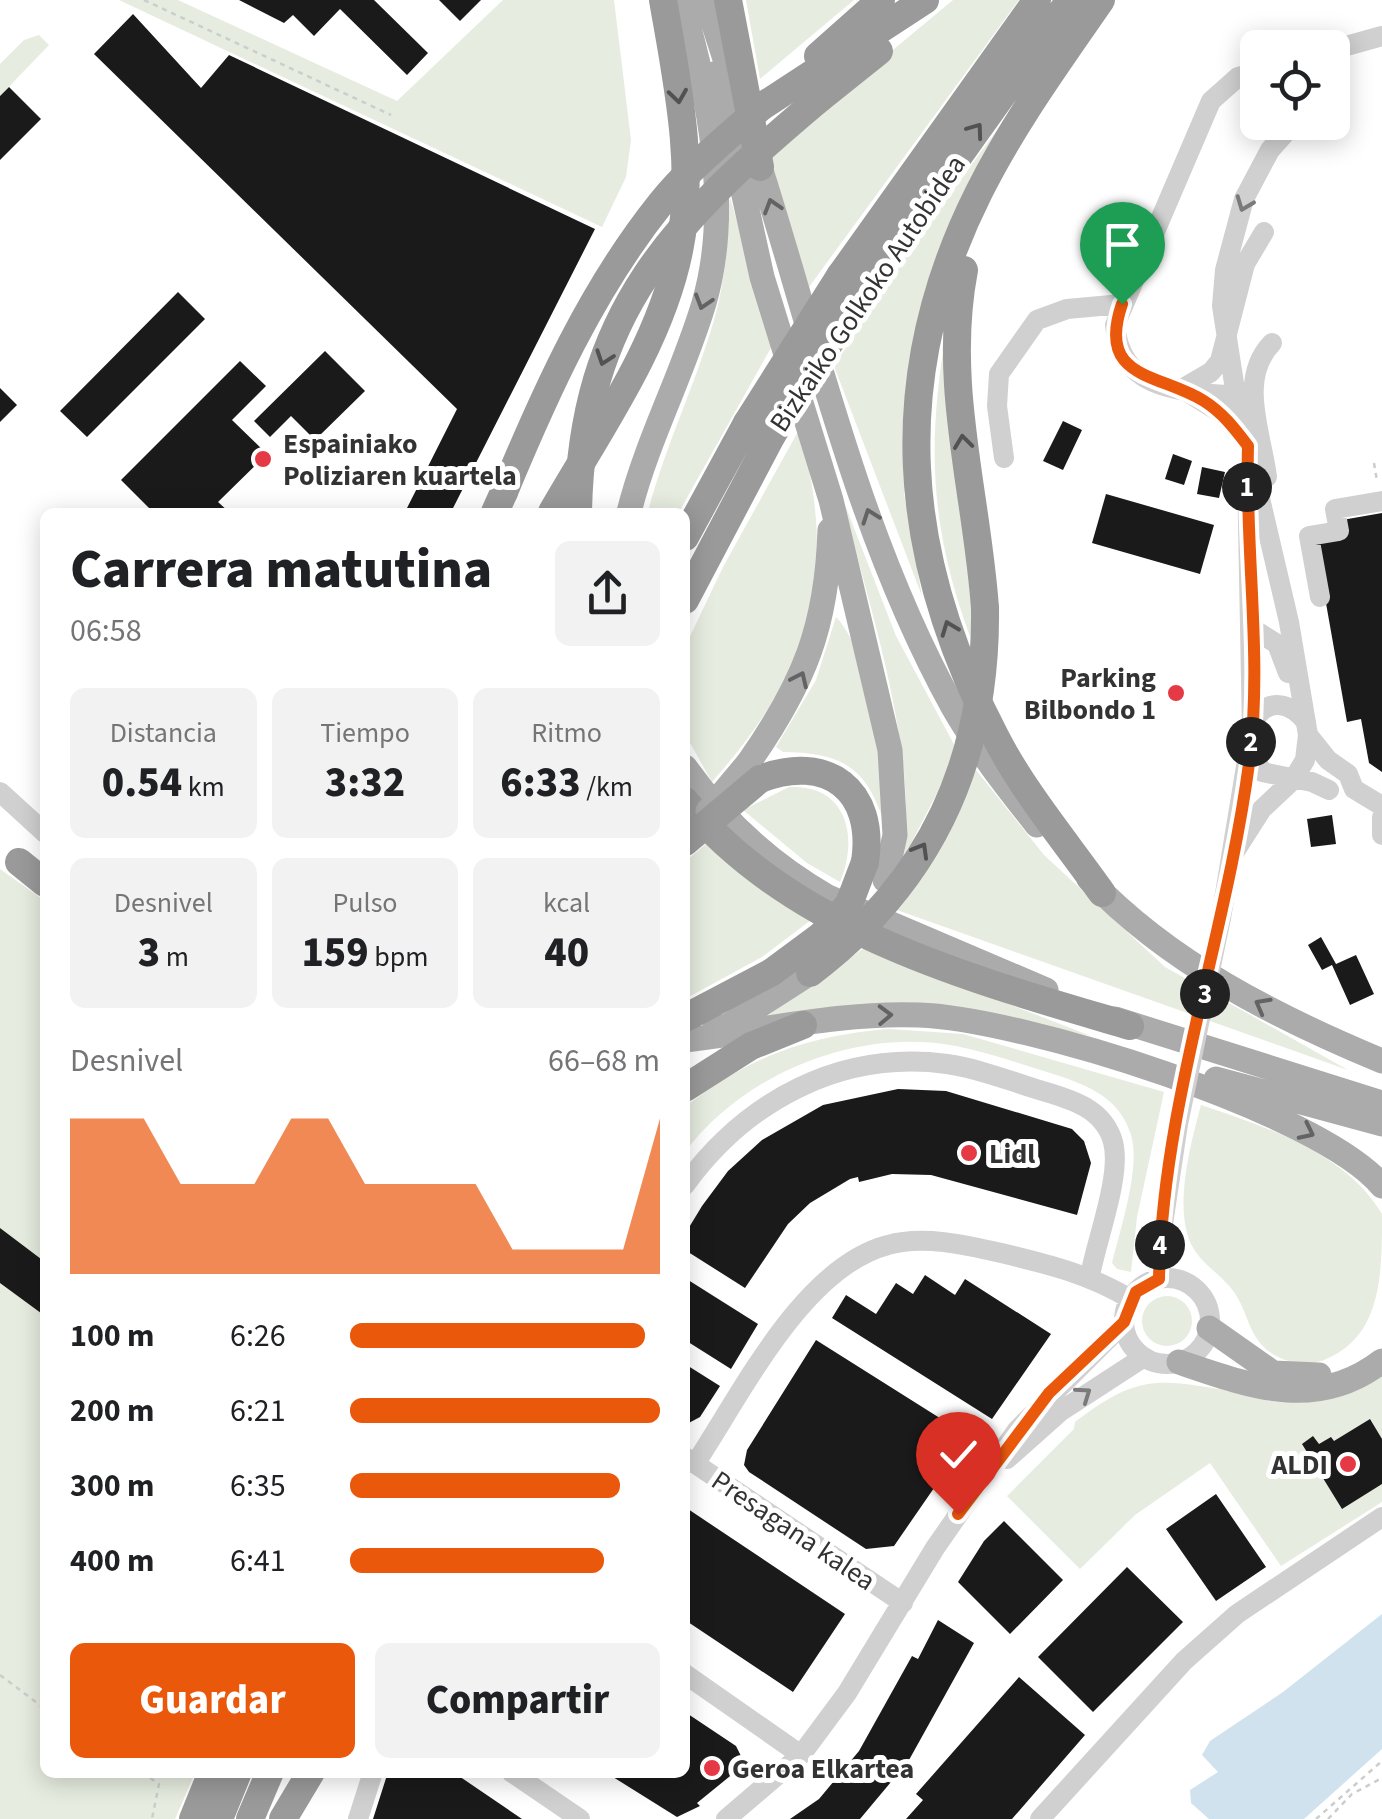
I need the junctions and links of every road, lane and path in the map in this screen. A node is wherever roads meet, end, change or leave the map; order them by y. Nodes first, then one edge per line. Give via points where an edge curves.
1 (144, 0) edge
2 (663, 0) edge
3 (681, 0) edge
4 (703, 0) edge
5 (728, 0) edge
6 (882, 0) edge
7 (925, 0) edge
8 (942, 0) edge
9 (1037, 0) edge
10 (1070, 0) edge
11 (1101, 0) edge
12 (1382, 36) edge
13 (1350, 45) edge
14 (1053, 73) junction
15 (1240, 79) edge
16 (761, 107) junction
17 (391, 115) dead end
18 (1279, 140) edge
19 (760, 167) junction
20 (1264, 232) dead end
21 (849, 286) junction
22 (1122, 304) junction
23 (1230, 335) junction
24 (1272, 343) dead end
25 (1182, 389) junction
26 (1236, 396) junction
27 (759, 429) junction
28 (1248, 446) junction
29 (1004, 458) dead end
30 (831, 500) junction
31 (1382, 501) edge
32 (499, 506) edge
33 (554, 508) edge
34 (578, 508) edge
35 (630, 508) edge
36 (690, 530) edge
37 (690, 589) edge
38 (1283, 593) junction
39 (1320, 597) dead end
40 (1250, 628) junction
41 (1302, 696) junction
42 (1252, 722) junction
43 (1306, 728) junction
44 (1250, 746) junction
45 (754, 770) junction
46 (690, 773) edge
47 (0, 782) edge
48 (1289, 785) junction
49 (1354, 789) junction
50 (0, 792) edge
51 (690, 806) edge
52 (1382, 806) edge
53 (1382, 817) edge
54 (38, 826) edge
55 (1382, 834) edge
56 (690, 835) edge
57 (1234, 854) junction
58 (9, 856) edge
59 (875, 871) junction
60 (40, 877) edge
61 (1102, 893) junction
62 (810, 973) junction
63 (690, 1015) edge
64 (804, 1024) junction
65 (1130, 1026) junction
66 (690, 1038) edge
67 (690, 1039) edge
68 (1084, 1048) junction
69 (1382, 1060) edge
70 (690, 1085) edge
71 (1382, 1103) edge
72 (1382, 1124) edge
73 (690, 1178) edge
74 (1382, 1186) edge
75 (1090, 1276) junction
76 (1159, 1279) junction
77 (1130, 1298) junction
78 (1124, 1322) junction
79 (1209, 1328) junction
80 (1382, 1337) edge
81 (1382, 1347) edge
82 (1144, 1357) junction
83 (1382, 1361) edge
84 (1179, 1362) junction
85 (1347, 1368) junction
86 (690, 1460) edge
87 (983, 1480) junction
88 (1382, 1517) edge
89 (903, 1602) junction
90 (0, 1675) edge
91 (690, 1677) edge
92 (40, 1705) edge
93 (801, 1755) junction
94 (1382, 1761) edge
95 (150, 1778) edge
96 (210, 1778) edge
97 (236, 1778) edge
98 (267, 1778) edge
99 (296, 1778) edge
100 (306, 1778) edge
101 (372, 1778) edge
102 (519, 1778) edge
103 (1382, 1778) edge
104 (152, 1819) edge
105 (194, 1819) edge
106 (219, 1819) edge
107 (250, 1819) edge
108 (280, 1819) edge
109 (358, 1819) edge
110 (580, 1819) edge
111 (726, 1819) edge
112 (1040, 1819) edge
113 (1316, 1819) edge
114 (1328, 1819) edge

1 - 17 path
2 -> 33 highway via 685,161 680,247 645,346
3 -> 35 main road via 704,102 717,244 704,304 654,427
4 - 19 main road
4 - 30 main road via 762,277
5 - 19 highway
6 - 16 highway
7 - 16 highway
8 -> 34 highway, bridge via 706,197 666,243 629,301 592,393
9 - 21 highway, Bizkaiko Golkoko Autobidea
21 -> 10 highway, Bizkaiko Golkoko Autobidea
11 - 14 highway
12 - 13 street
61 -> 14 highway via 996,738 940,606 916,493 917,402 945,278 980,190
62 -> 14 highway, bridge via 880,913 922,851 969,754 980,710 985,608 958,397 956,312 990,196
15 - 22 street via 1211,101
16 - 32 highway, bridge via 664,200 618,262 568,350
18 -> 23 street via 1244,199 1234,231 1222,306
61 -> 19 main road via 996,772 934,671 855,473
20 - 23 street via 1245,264
21 - 27 highway, Bizkaiko Golkoko Autobidea, bridge
22 - 25 street via 1115,325 1121,356 1145,379
22 - 29 street via 1037,320 999,374
23 - 25 street via 1211,372
23 - 26 street
24 - 38 street via 1253,385
25 - 26 street
25 - 28 street via 1221,413
26 - 28 street
27 - 36 highway, Bizkaiko Golkoko Autobidea
27 - 37 highway, Bizkaiko Golkoko Autobidea
28 - 38 street
28 - 40 street
45 -> 30 main road via 812,652 828,578
30 - 59 main road via 890,750 895,834
31 - 39 street via 1335,510 1339,531 1309,536
38 - 41 street
40 - 41 street via 1278,644
40 - 42 street
41 - 43 street
42 - 43 street via 1277,704 1296,710
42 - 44 street
43 - 48 street via 1305,760
43 - 49 street
44 - 48 street via 1262,772
44 - 57 street
45 - 56 highway, bridge
45 - 59 highway via 818,770 843,785 866,817
46 - 65 main road via 730,823 812,888
47 - 54 street
48 - 49 street
48 - 57 street via 1262,809
49 - 52 street
50 - 54 street
51 - 65 highway via 764,876 842,922 1025,995
53 - 55 street
57 - 76 street, bridge via 1178,1124
58 - 60 highway
59 - 62 main road, bridge via 862,918
59 - 63 highway, bridge via 822,934 772,972
69 -> 61 main road via 1242,994 1174,952
62 - 66 main road via 729,1025
64 - 67 main road
64 -> 68 main road via 925,1015
64 - 70 highway via 752,1046
65 - 71 main road
68 - 72 main road
68 -> 74 main road via 1292,1125 1341,1148
73 - 75 street via 746,1119 814,1080 886,1063 950,1064 1075,1101 1107,1127 1115,1155
75 - 77 street
75 - 86 street via 938,1243 890,1244 860,1255 814,1288
76 - 77 street
76 - 79 street via 1192,1286 1206,1305
77 - 78 street
78 - 82 street
78 - 87 street via 1049,1393
79 - 84 street via 1199,1349
79 - 85 main road via 1274,1372 1315,1376
80 - 85 main road
81 - 85 main road
82 - 84 street
87 -> 82 street via 1061,1411
83 - 84 main road via 1338,1386 1308,1393 1266,1389
86 - 89 street, Presagana kalea
87 - 89 street
88 - 112 street via 1302,1567 1197,1649
89 - 93 street
90 - 92 path
91 - 93 street
93 - 111 street
94 - 113 path
95 - 104 path via 159,1784
96 - 105 highway
97 - 106 highway
98 - 107 highway
99 - 108 highway
100 - 108 highway
101 - 109 street
102 - 110 street
103 - 114 path via 1352,1794

